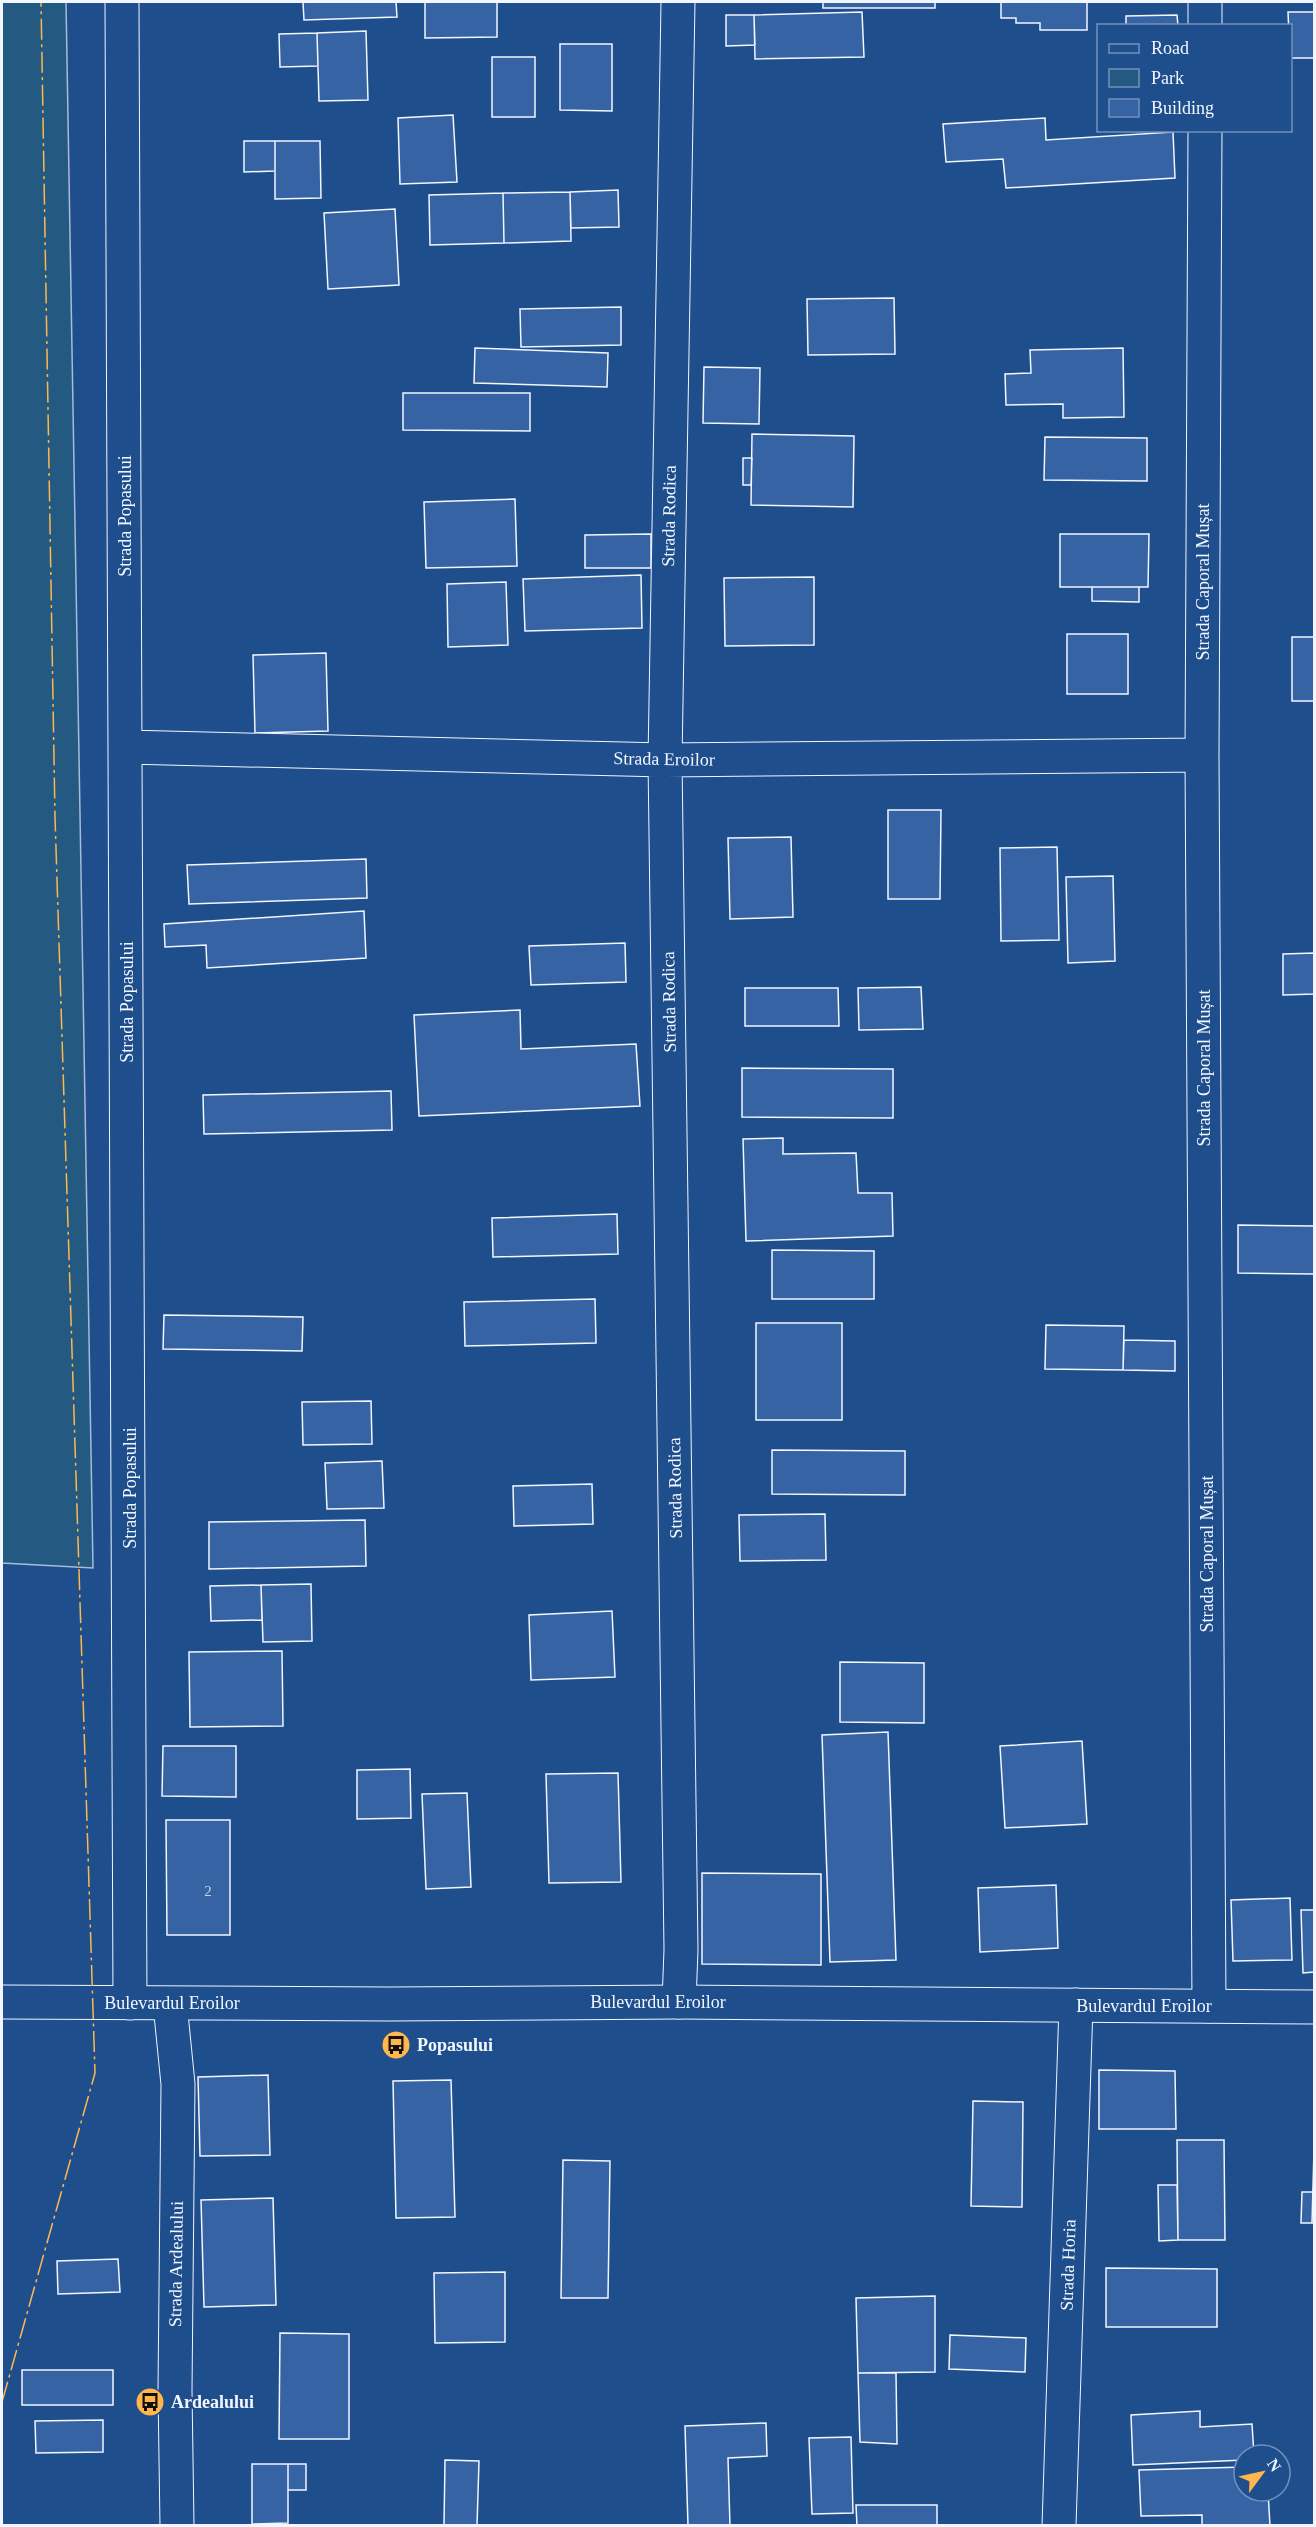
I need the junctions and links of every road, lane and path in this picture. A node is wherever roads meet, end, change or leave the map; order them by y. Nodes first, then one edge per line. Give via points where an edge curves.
1 (122, 2) edge
2 (678, 2) edge
3 (1205, 2) edge
4 (1205, 24) edge
5 (1204, 132) edge
6 (126, 747) junction
7 (1202, 756) junction
8 (665, 760) junction
9 (2, 2002) edge
10 (679, 2002) junction
11 (130, 2003) junction
12 (170, 2004) junction
13 (1076, 2005) junction
14 (1209, 2006) junction
15 (1314, 2007) edge
16 (177, 2526) edge
17 (1059, 2526) edge

1 - 6 street, Strada Popasului
2 - 8 street, Strada Rodica
3 - 4 street
5 - 7 street, Strada Caporal Mușat
6 - 8 street, Strada Eroilor
6 - 11 street, Strada Popasului
7 - 8 street, Strada Eroilor
7 - 14 street, Strada Caporal Mușat
8 - 10 street, Strada Rodica
9 - 11 street, Bulevardul Eroilor
10 - 12 street, Bulevardul Eroilor
10 - 13 street, Bulevardul Eroilor
11 - 12 street, Bulevardul Eroilor
12 - 16 street, Strada Ardealului via 178,2084
13 - 14 street, Bulevardul Eroilor
13 - 17 street, Strada Horia
14 - 15 street, Bulevardul Eroilor

